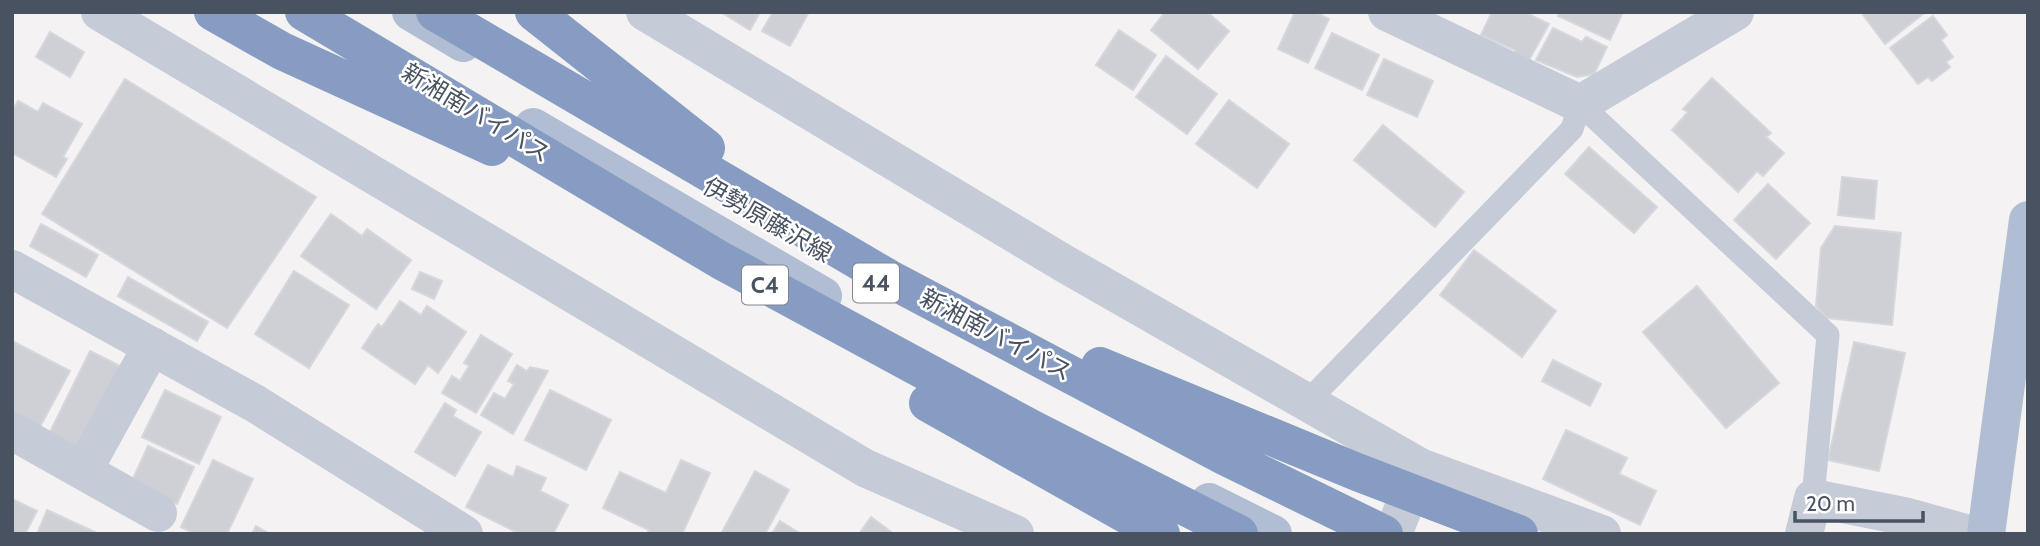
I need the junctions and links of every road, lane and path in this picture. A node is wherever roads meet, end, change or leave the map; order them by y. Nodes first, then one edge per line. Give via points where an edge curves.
1 (100, 12) edge
2 (214, 12) edge
3 (304, 12) edge
4 (337, 12) edge
5 (411, 12) edge
6 (435, 12) edge
7 (534, 12) edge
8 (1387, 12) edge
9 (1735, 12) edge
10 (647, 13) edge
11 (1580, 104) junction
12 (521, 139) junction
13 (2028, 220) edge
14 (12, 269) edge
15 (886, 283) junction
16 (860, 317) junction
17 (152, 346) junction
18 (1308, 401) junction
19 (12, 431) edge
20 (1420, 467) junction
21 (83, 471) junction
22 (158, 513) dead end
23 (1809, 516) edge
24 (464, 534) edge
25 (1015, 534) edge
26 (1161, 534) edge
27 (1239, 534) edge
28 (1273, 534) edge
29 (1352, 534) edge
30 (1384, 534) edge
31 (1393, 534) edge
32 (1519, 534) edge
33 (1602, 534) edge
34 (1969, 534) edge
35 (1986, 534) edge

1 - 25 street via 865,468
2 - 16 highway via 282,51
3 - 12 highway, 新湘南バイパス / C4
4 - 16 main road, 伊勢原藤沢線 / 44
5 - 15 main road, 伊勢原藤沢線 / 44
6 - 15 highway, 新湘南バイパス
7 - 15 highway
8 - 11 street
9 - 11 street
10 - 18 street via 1065,264
11 - 18 lane via 1573,129
11 - 23 lane via 1828,335
12 - 26 highway, C4 via 648,234 837,351
12 - 27 highway, 新湘南バイパス / C4 via 720,260 860,338
13 - 35 main road
14 - 17 street
15 - 29 main road, 伊勢原藤沢線 / 44 via 1218,468
15 - 30 highway, 新湘南バイパス
15 - 32 highway
16 - 28 main road, 伊勢原藤沢線 / 44
17 - 21 street
17 - 24 street via 256,404
18 - 20 street
19 - 21 street
20 - 31 street
20 - 33 street
21 - 22 street
23 - 34 street via 1908,517

